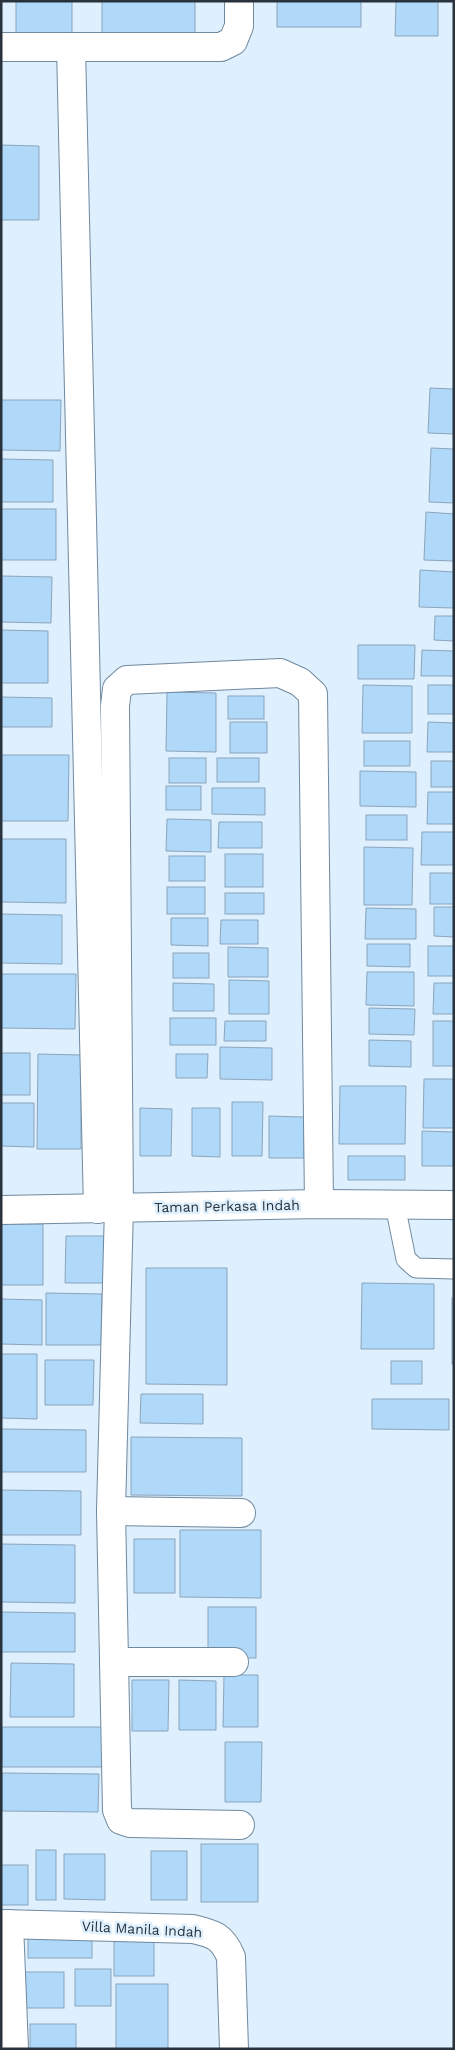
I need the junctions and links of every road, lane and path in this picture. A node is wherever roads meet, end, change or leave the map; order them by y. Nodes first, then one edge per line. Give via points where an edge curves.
1 (239, 1) edge
2 (1, 47) edge
3 (71, 47) junction
4 (319, 1204) junction
5 (395, 1205) junction
6 (454, 1205) edge
7 (108, 1208) junction
8 (1, 1210) edge
9 (454, 1269) edge
10 (112, 1511) junction
11 (241, 1513) dead end
12 (114, 1662) junction
13 (234, 1662) dead end
14 (240, 1825) dead end
15 (5, 1924) edge
16 (14, 2049) edge
17 (234, 2049) edge

1 - 3 street via 239,26 233,41 221,47
2 - 3 street
3 - 7 street
4 - 5 street, Taman Perkasa Indah
4 - 7 street, Taman Perkasa Indah
4 - 7 street via 313,694 300,682 280,673 126,680 117,689
5 - 6 street, Taman Perkasa Indah
5 - 9 lane via 406,1259 416,1268
7 - 8 street, Taman Perkasa Indah
7 - 10 street
10 - 11 street
10 - 12 street
12 - 13 street
12 - 14 street via 117,1810 121,1820 130,1823
15 - 16 street
15 - 17 street, Villa Manila Indah via 193,1929 212,1933 225,1943 231,1957

